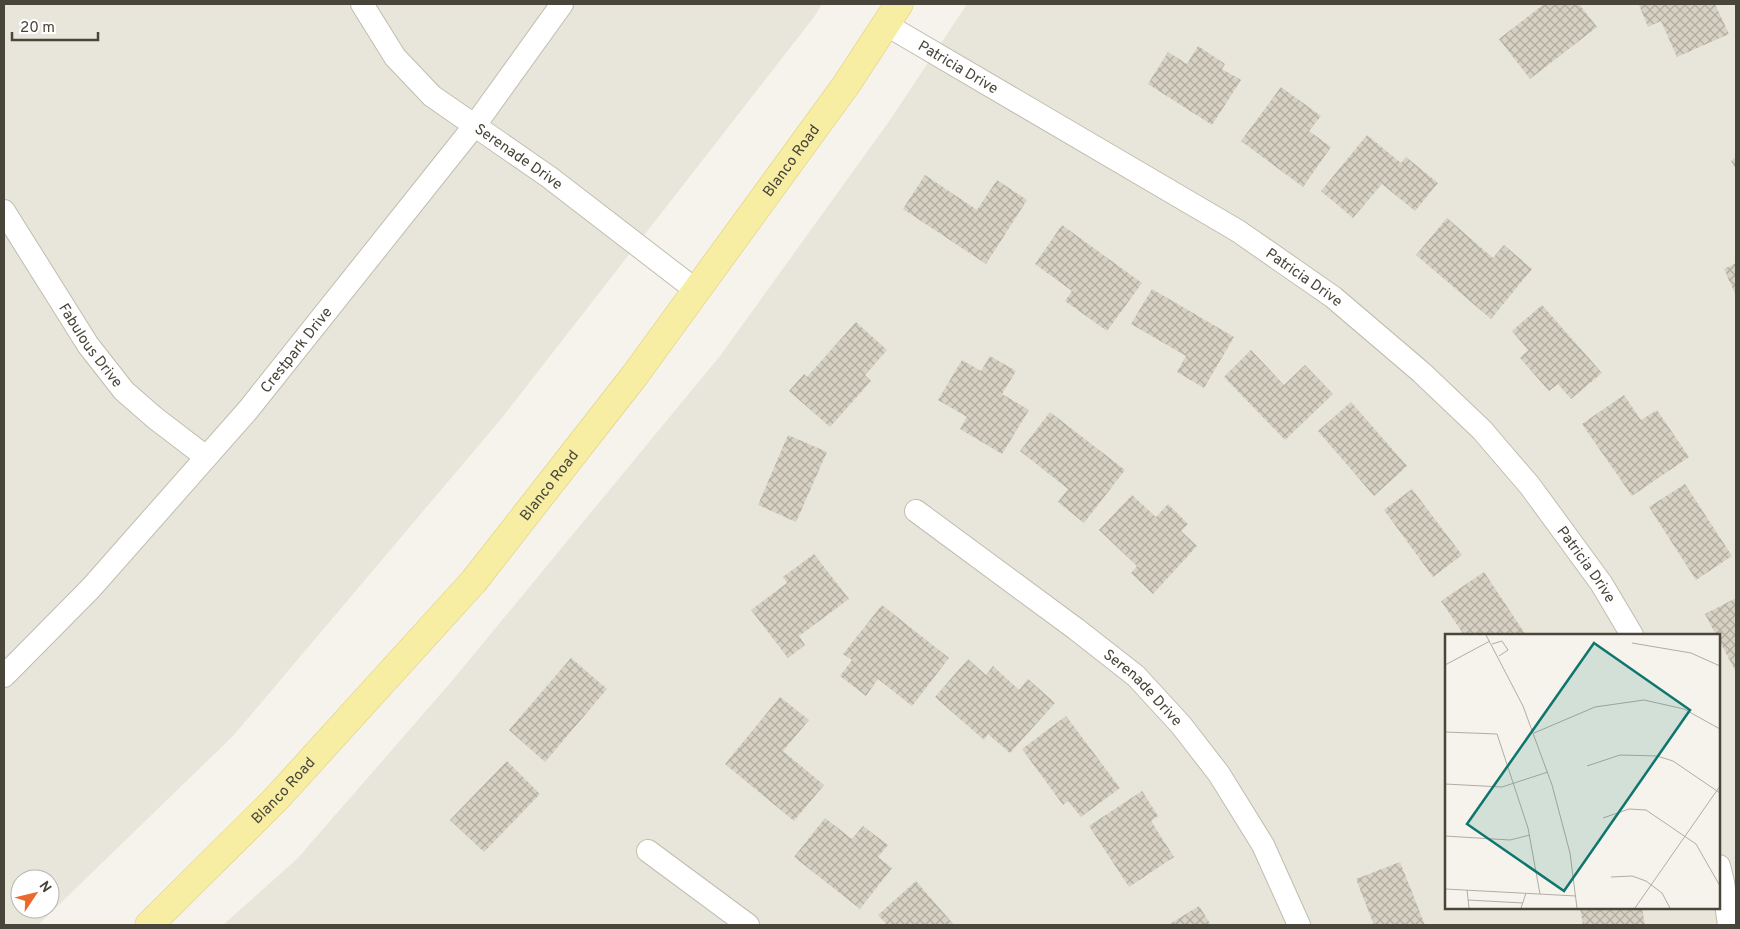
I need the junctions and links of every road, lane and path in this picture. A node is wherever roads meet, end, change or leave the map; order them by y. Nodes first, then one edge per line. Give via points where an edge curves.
1 (362, 4) edge
2 (562, 4) edge
3 (892, 14) edge
4 (475, 125) junction
5 (4, 211) edge
6 (697, 291) junction
7 (206, 457) junction
8 (916, 511) dead end
9 (1631, 634) edge
10 (4, 676) edge
11 (648, 851) dead end
12 (1720, 869) edge
13 (150, 925) edge
14 (748, 925) edge
15 (1299, 925) edge
16 (1729, 925) edge

1 - 4 street, Serenade Drive via 395,57 432,96
2 - 4 street, Crestpark Drive
3 - 6 main road, Blanco Road via 846,85
3 - 9 street, Patricia Drive via 1238,231 1333,297 1482,430 1530,486 1601,583
4 - 6 street, Serenade Drive via 549,177
4 - 7 street, Crestpark Drive via 248,410
5 - 7 street, Fabulous Drive via 88,346 124,391
6 - 13 main road, Blanco Road via 474,581 276,799
7 - 10 street, Crestpark Drive via 91,588
8 - 15 street, Serenade Drive via 1136,676 1219,774 1263,846
11 - 14 street
12 - 16 street

